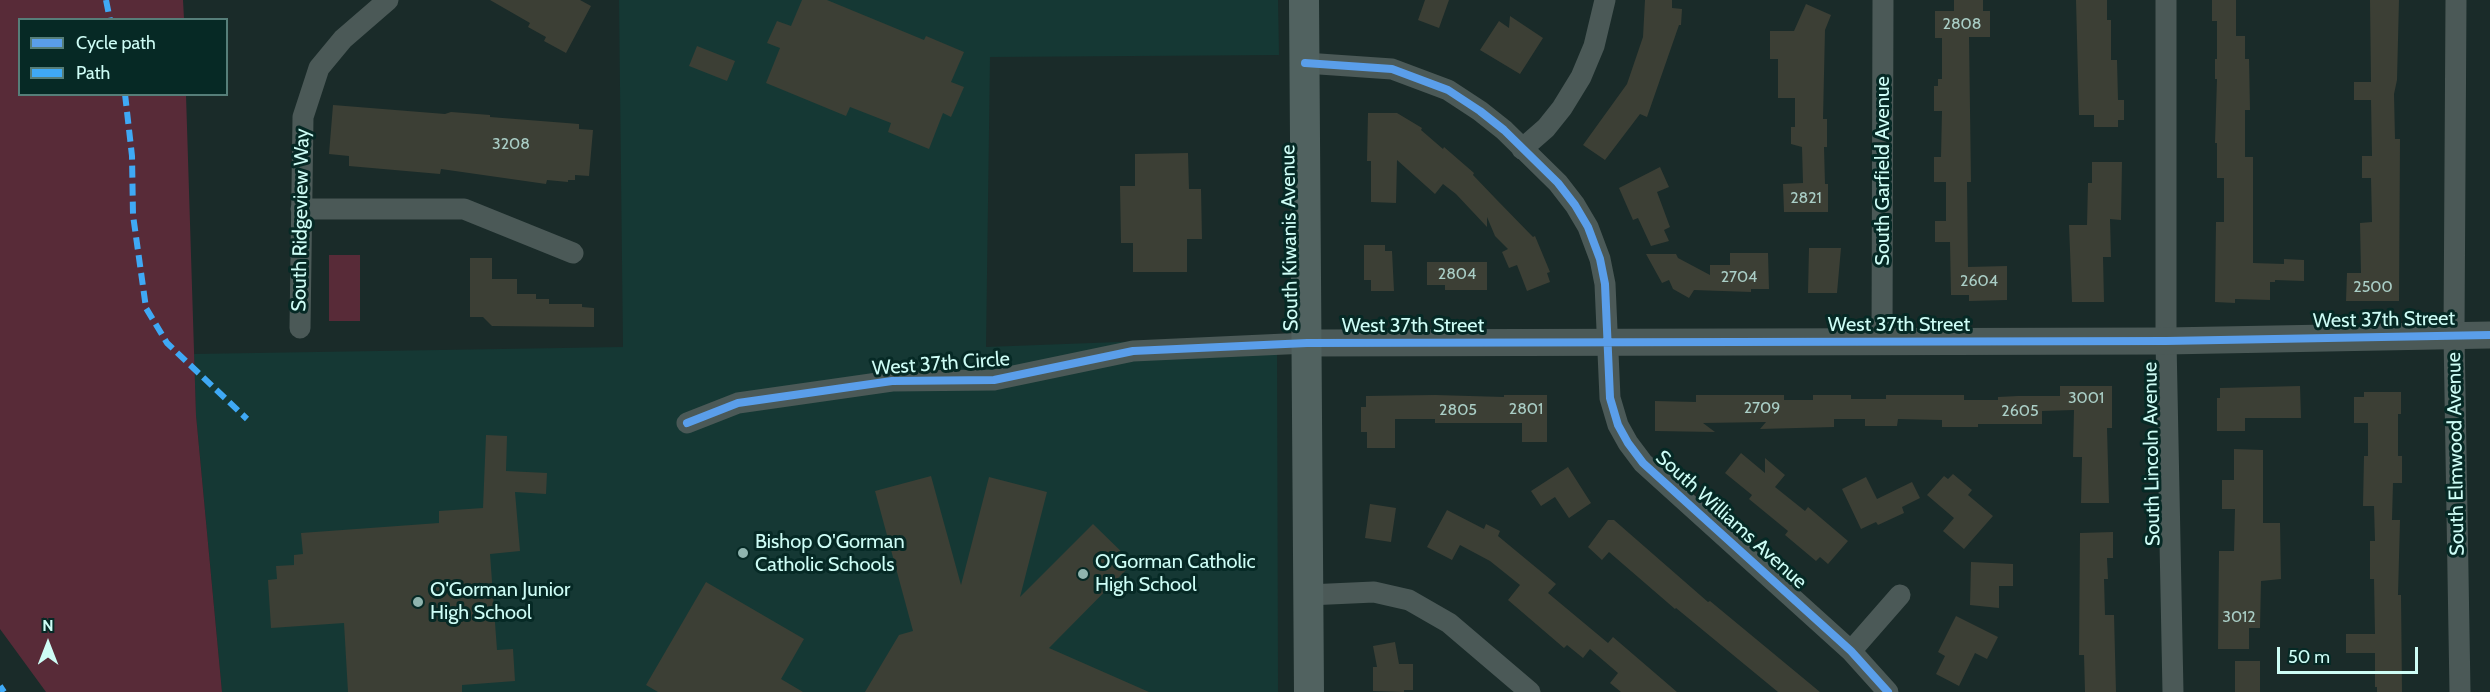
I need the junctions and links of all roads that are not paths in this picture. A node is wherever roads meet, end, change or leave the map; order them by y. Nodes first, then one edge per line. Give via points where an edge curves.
1 (387, 0) edge
2 (1304, 0) edge
3 (1605, 0) edge
4 (1883, 0) edge
5 (2166, 0) edge
6 (2456, 0) edge
7 (1305, 63) junction
8 (1522, 149) junction
9 (301, 209) junction
10 (573, 253) dead end
11 (300, 328) dead end
12 (2490, 334) edge
13 (2454, 335) junction
14 (2166, 341) junction
15 (1882, 342) junction
16 (1307, 343) junction
17 (1609, 343) junction
18 (687, 423) dead end
19 (1308, 595) junction
20 (1900, 595) dead end
21 (1851, 651) junction
22 (1310, 692) edge
23 (1530, 692) edge
24 (1888, 692) edge
25 (2173, 692) edge
26 (2460, 692) edge

1 - 9 street, South Ridgeview Way via 343,39 319,68 303,117
2 - 7 main road, South Kiwanis Avenue
3 - 8 street via 1594,46 1581,77 1546,128
4 - 15 street, South Garfield Avenue
5 - 14 street, South Lincoln Avenue
6 - 13 street, South Elmwood Avenue
7 - 8 street, South Williams Avenue via 1392,69 1426,80 1480,111
7 - 16 main road, South Kiwanis Avenue
8 - 17 street, South Williams Avenue via 1557,183 1588,227 1605,284
9 - 10 street via 464,209
9 - 11 street, South Ridgeview Way
12 - 13 street, West 37th Street
13 - 14 street, West 37th Street
13 - 26 street, South Elmwood Avenue
14 - 15 street, West 37th Street
14 - 25 street, South Lincoln Avenue
15 - 17 street, West 37th Street
16 - 17 street, West 37th Street
16 - 18 street, West 37th Circle via 1133,351 994,380 892,381 738,403
16 - 19 main road, South Kiwanis Avenue
17 - 21 street, South Williams Avenue via 1610,398 1618,424 1643,463
19 - 22 main road, South Kiwanis Avenue
19 - 23 street via 1374,592 1409,600 1449,623
20 - 21 street
21 - 24 street, South Williams Avenue

